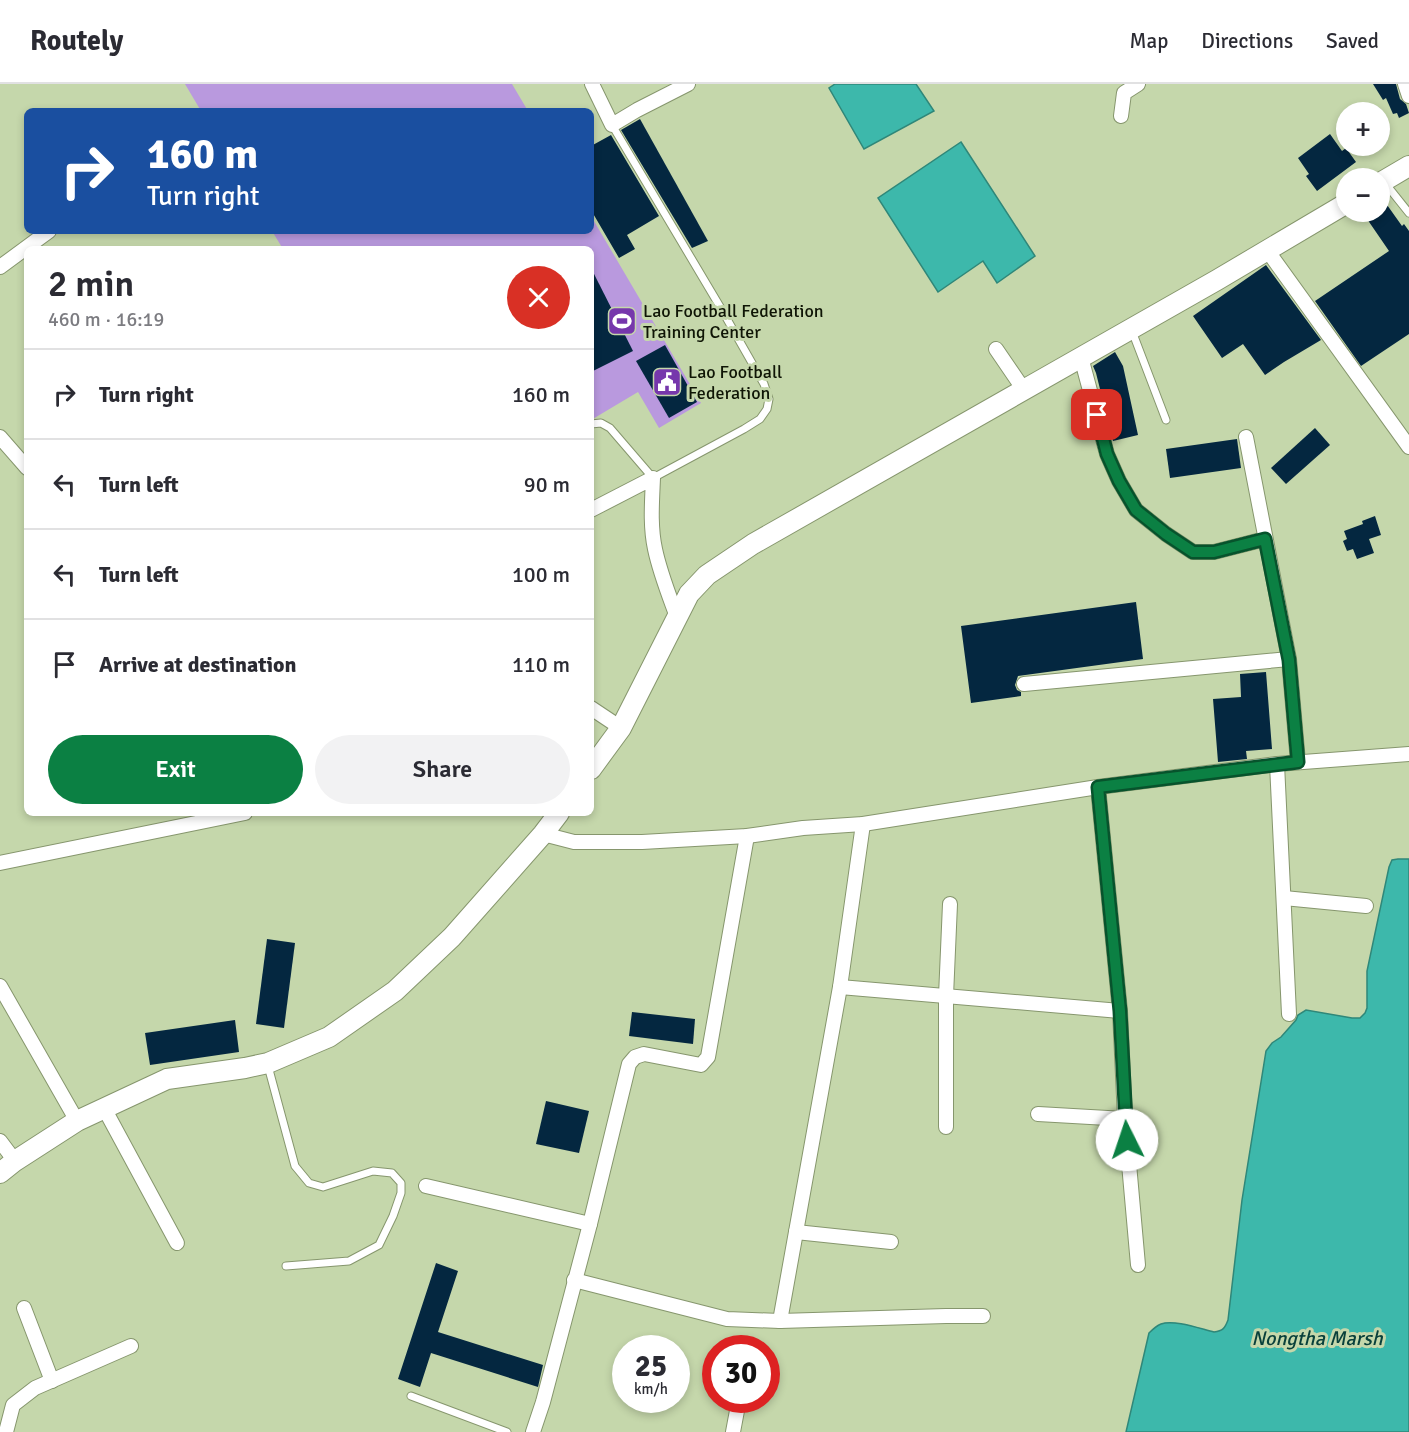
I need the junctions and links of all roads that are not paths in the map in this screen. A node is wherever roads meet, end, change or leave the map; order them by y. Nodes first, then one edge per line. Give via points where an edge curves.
1 (592, 84) edge
2 (688, 84) edge
3 (1138, 84) edge
4 (1405, 84) edge
5 (1409, 96) edge
6 (1121, 116) dead end
7 (612, 125) junction
8 (1409, 166) edge
9 (1390, 177) edge
10 (1390, 191) edge
11 (1336, 209) edge
12 (1409, 213) edge
13 (46, 234) edge
14 (29, 246) edge
15 (24, 250) edge
16 (1267, 250) junction
17 (0, 267) edge
18 (1131, 329) junction
19 (996, 349) dead end
20 (1081, 357) junction
21 (1024, 390) junction
22 (1166, 420) dead end
23 (594, 424) edge
24 (0, 437) edge
25 (1246, 437) dead end
26 (1409, 447) edge
27 (24, 465) edge
28 (653, 478) junction
29 (594, 508) edge
30 (1265, 539) junction
31 (677, 617) junction
32 (1289, 660) junction
33 (1024, 684) dead end
34 (594, 710) edge
35 (621, 728) junction
36 (1409, 754) edge
37 (1298, 762) junction
38 (1277, 764) junction
39 (594, 765) edge
40 (1098, 787) junction
41 (230, 816) edge
42 (556, 816) edge
43 (863, 824) junction
44 (543, 834) junction
45 (747, 836) junction
46 (0, 863) edge
47 (1284, 898) junction
48 (950, 904) dead end
49 (1366, 906) dead end
50 (0, 986) edge
51 (840, 987) junction
52 (946, 996) junction
53 (1120, 1011) junction
54 (1289, 1014) dead end
55 (268, 1063) junction
56 (104, 1108) junction
57 (1038, 1114) dead end
58 (1125, 1119) junction
59 (77, 1121) junction
60 (946, 1127) dead end
61 (0, 1141) edge
62 (8, 1167) edge
63 (426, 1186) dead end
64 (590, 1224) junction
65 (796, 1232) junction
66 (891, 1242) dead end
67 (177, 1243) dead end
68 (1138, 1265) dead end
69 (286, 1266) dead end
70 (574, 1280) junction
71 (24, 1308) dead end
72 (983, 1316) dead end
73 (780, 1321) junction
74 (131, 1346) dead end
75 (52, 1381) junction
76 (411, 1396) dead end
77 (737, 1413) edge
78 (6, 1432) edge
79 (507, 1432) edge
80 (533, 1432) edge
81 (733, 1432) edge

1 - 7 street
2 - 7 street
3 - 6 street via 1124,93
4 - 5 street
7 - 28 lane via 719,305 769,399 760,419
8 - 9 street
10 - 12 lane
11 - 16 street
13 - 14 street
15 - 17 street
16 - 18 street
16 - 26 street
18 - 20 street
18 - 22 lane
19 - 21 street
20 - 21 street
20 - 30 street via 1107,454 1136,510 1193,552 1214,552
21 - 31 street via 753,544 707,575 689,594
23 - 28 lane via 610,428
24 - 27 street
25 - 30 street
28 - 29 street
28 - 31 street via 655,549
30 - 32 street
31 - 35 street
32 - 33 street
32 - 37 street
34 - 35 street
35 - 39 street
36 - 37 street
37 - 38 street
38 - 40 street
38 - 47 street
40 - 43 street
40 - 53 street
41 - 46 street
42 - 44 street
43 - 45 street
43 - 51 street
44 - 45 street via 574,842
44 - 55 street via 452,937 395,991 329,1037
45 - 64 street via 708,1057 701,1065 644,1054 629,1064
47 - 49 street
47 - 54 street
48 - 52 street
50 - 59 street
51 - 52 street
51 - 65 street
52 - 53 street
52 - 60 street
53 - 58 street
55 - 56 street via 168,1079
55 - 69 lane via 295,1166 309,1184 323,1187 373,1171 392,1173 401,1183 393,1216 379,1245 349,1261
56 - 59 street
56 - 67 street
57 - 58 street
58 - 68 street
59 - 62 street
61 - 62 street
63 - 64 street
64 - 70 street
65 - 66 street
65 - 73 street
70 - 73 street via 727,1319
70 - 80 street
71 - 75 street
72 - 73 street
74 - 75 street
75 - 78 street via 13,1405
76 - 79 lane
77 - 81 street

